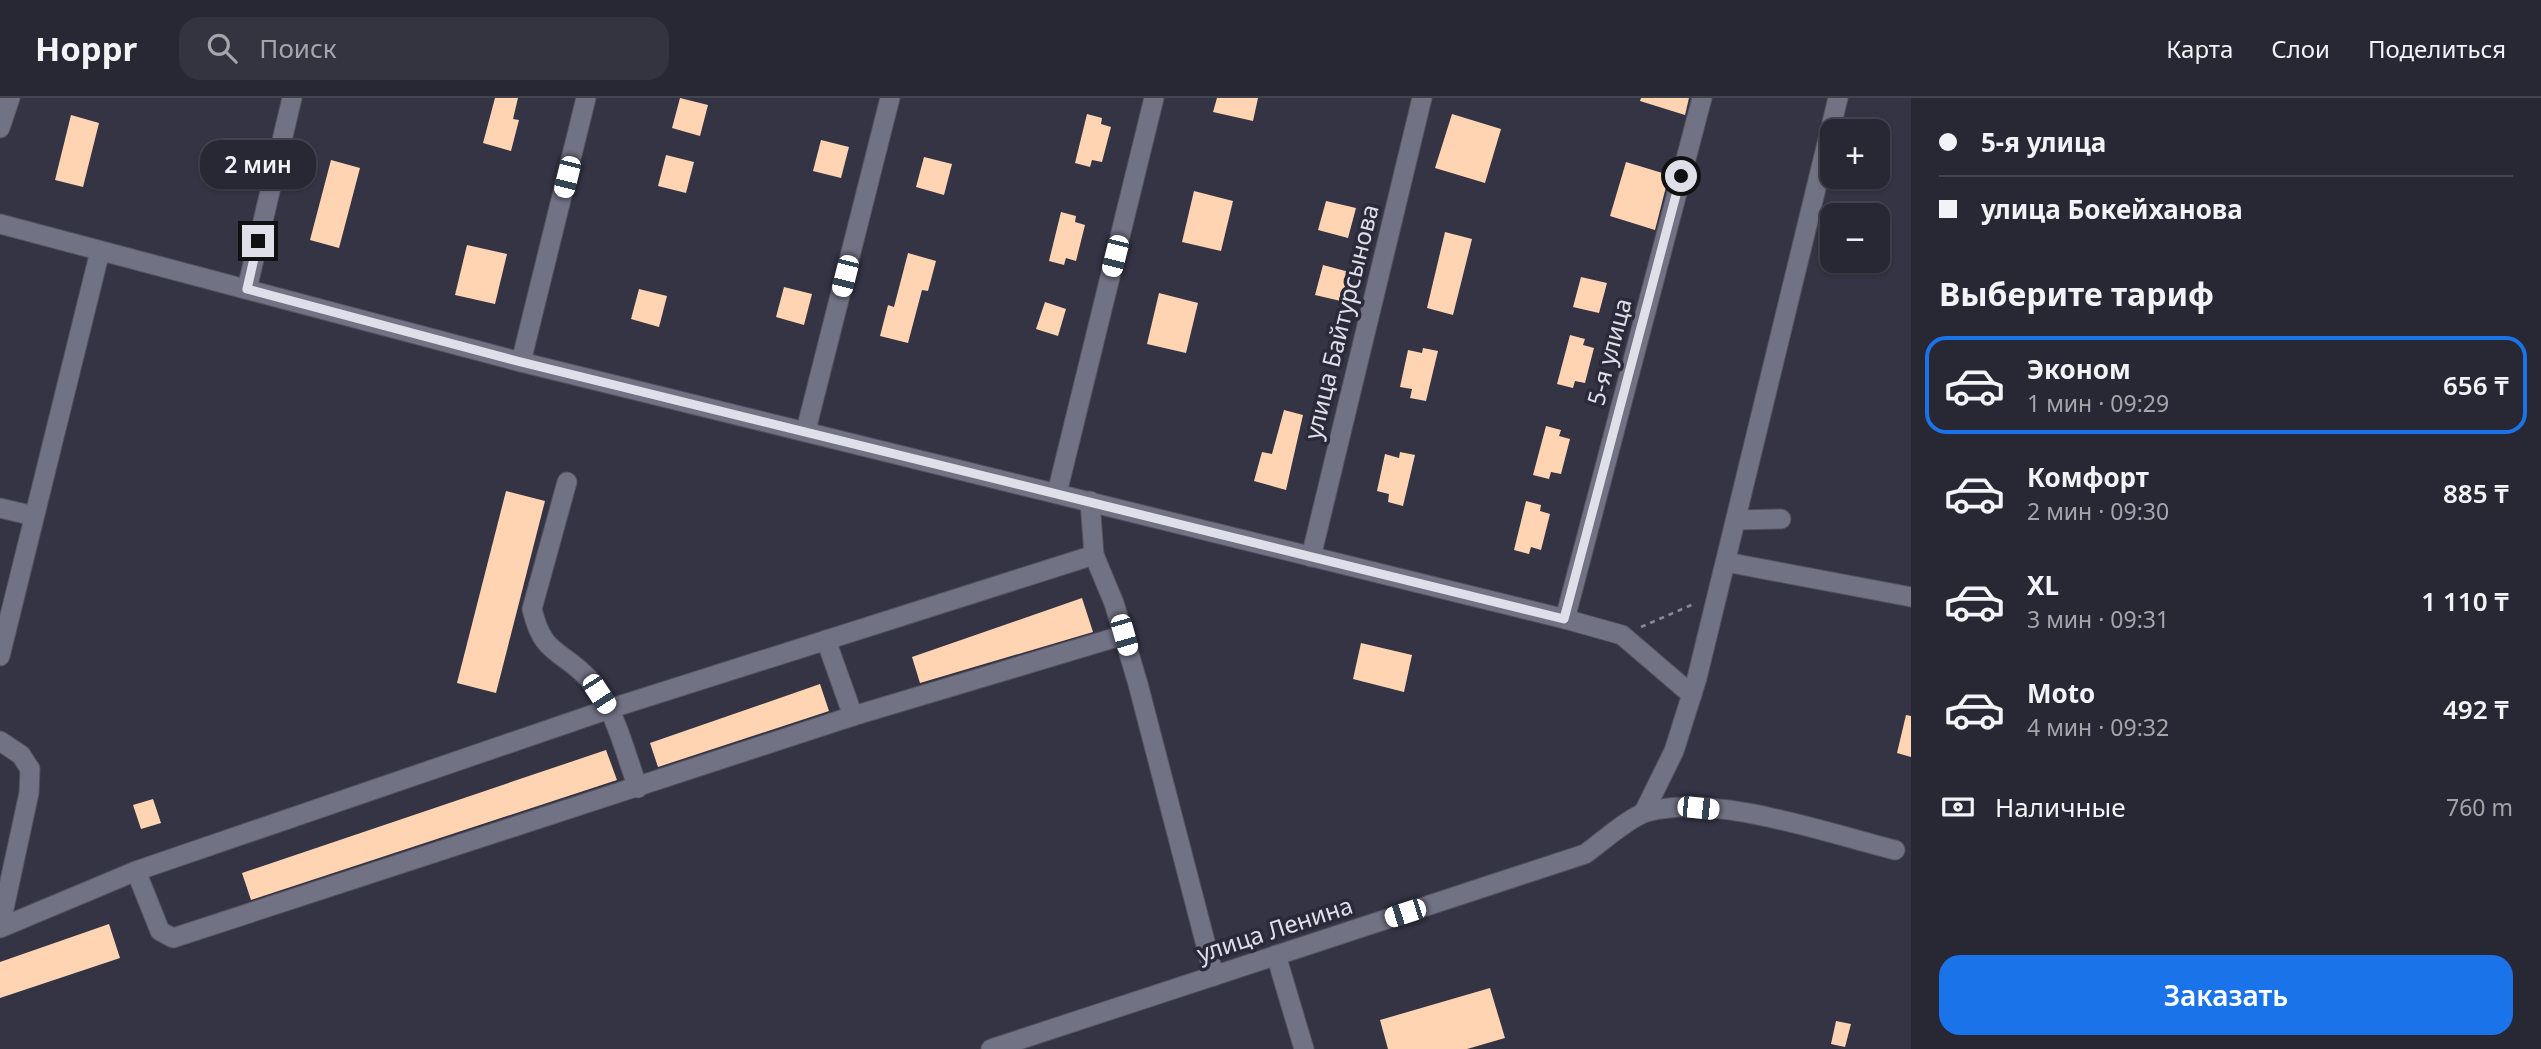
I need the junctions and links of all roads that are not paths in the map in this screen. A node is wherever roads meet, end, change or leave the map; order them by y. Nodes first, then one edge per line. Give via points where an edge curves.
1 (10, 98) edge
2 (292, 98) edge
3 (586, 98) edge
4 (890, 98) edge
5 (1154, 98) edge
6 (1422, 98) edge
7 (1702, 98) edge
8 (1838, 98) edge
9 (0, 128) edge
10 (0, 224) edge
11 (100, 251) junction
12 (247, 289) junction
13 (521, 362) junction
14 (806, 430) junction
15 (567, 482) dead end
16 (1057, 493) junction
17 (1090, 501) junction
18 (0, 508) edge
19 (34, 516) junction
20 (1781, 519) dead end
21 (1736, 520) junction
22 (1094, 555) junction
23 (1311, 557) junction
24 (1727, 562) junction
25 (1911, 597) edge
26 (1564, 619) junction
27 (1124, 635) junction
28 (826, 640) junction
29 (0, 656) edge
30 (1692, 695) junction
31 (609, 709) junction
32 (853, 716) junction
33 (0, 741) edge
34 (638, 788) junction
35 (1644, 813) junction
36 (1895, 850) dead end
37 (136, 872) junction
38 (0, 928) edge
39 (1276, 956) junction
40 (1214, 976) junction
41 (991, 1049) edge
42 (1304, 1049) edge

1 - 9 street
2 - 12 street
3 - 13 street
4 - 14 street
5 - 16 street
6 - 23 street, улица Байтурсынова
7 - 26 street, 5-я улица
8 - 21 street
10 - 11 street
11 - 12 street
11 - 19 street
12 - 13 street
13 - 14 street
14 - 16 street
15 - 31 street via 532,609 545,643 589,678
16 - 17 street
17 - 22 street
17 - 23 street
18 - 19 street
19 - 29 street
20 - 21 street
21 - 24 street
22 - 27 street
22 - 28 street
23 - 26 street
24 - 25 street
24 - 30 street
26 - 30 street via 1622,635
27 - 32 street
27 - 40 street
28 - 31 street
28 - 32 street
30 - 35 street via 1674,751
31 - 34 street
31 - 37 street
32 - 34 street
33 - 38 street via 21,754 30,769
34 - 37 street via 173,938 160,931
35 - 36 street via 1678,806 1738,812
35 - 39 street, улица Ленина via 1585,854
37 - 38 street
39 - 40 street, улица Ленина
39 - 42 street
40 - 41 street, улица Ленина

